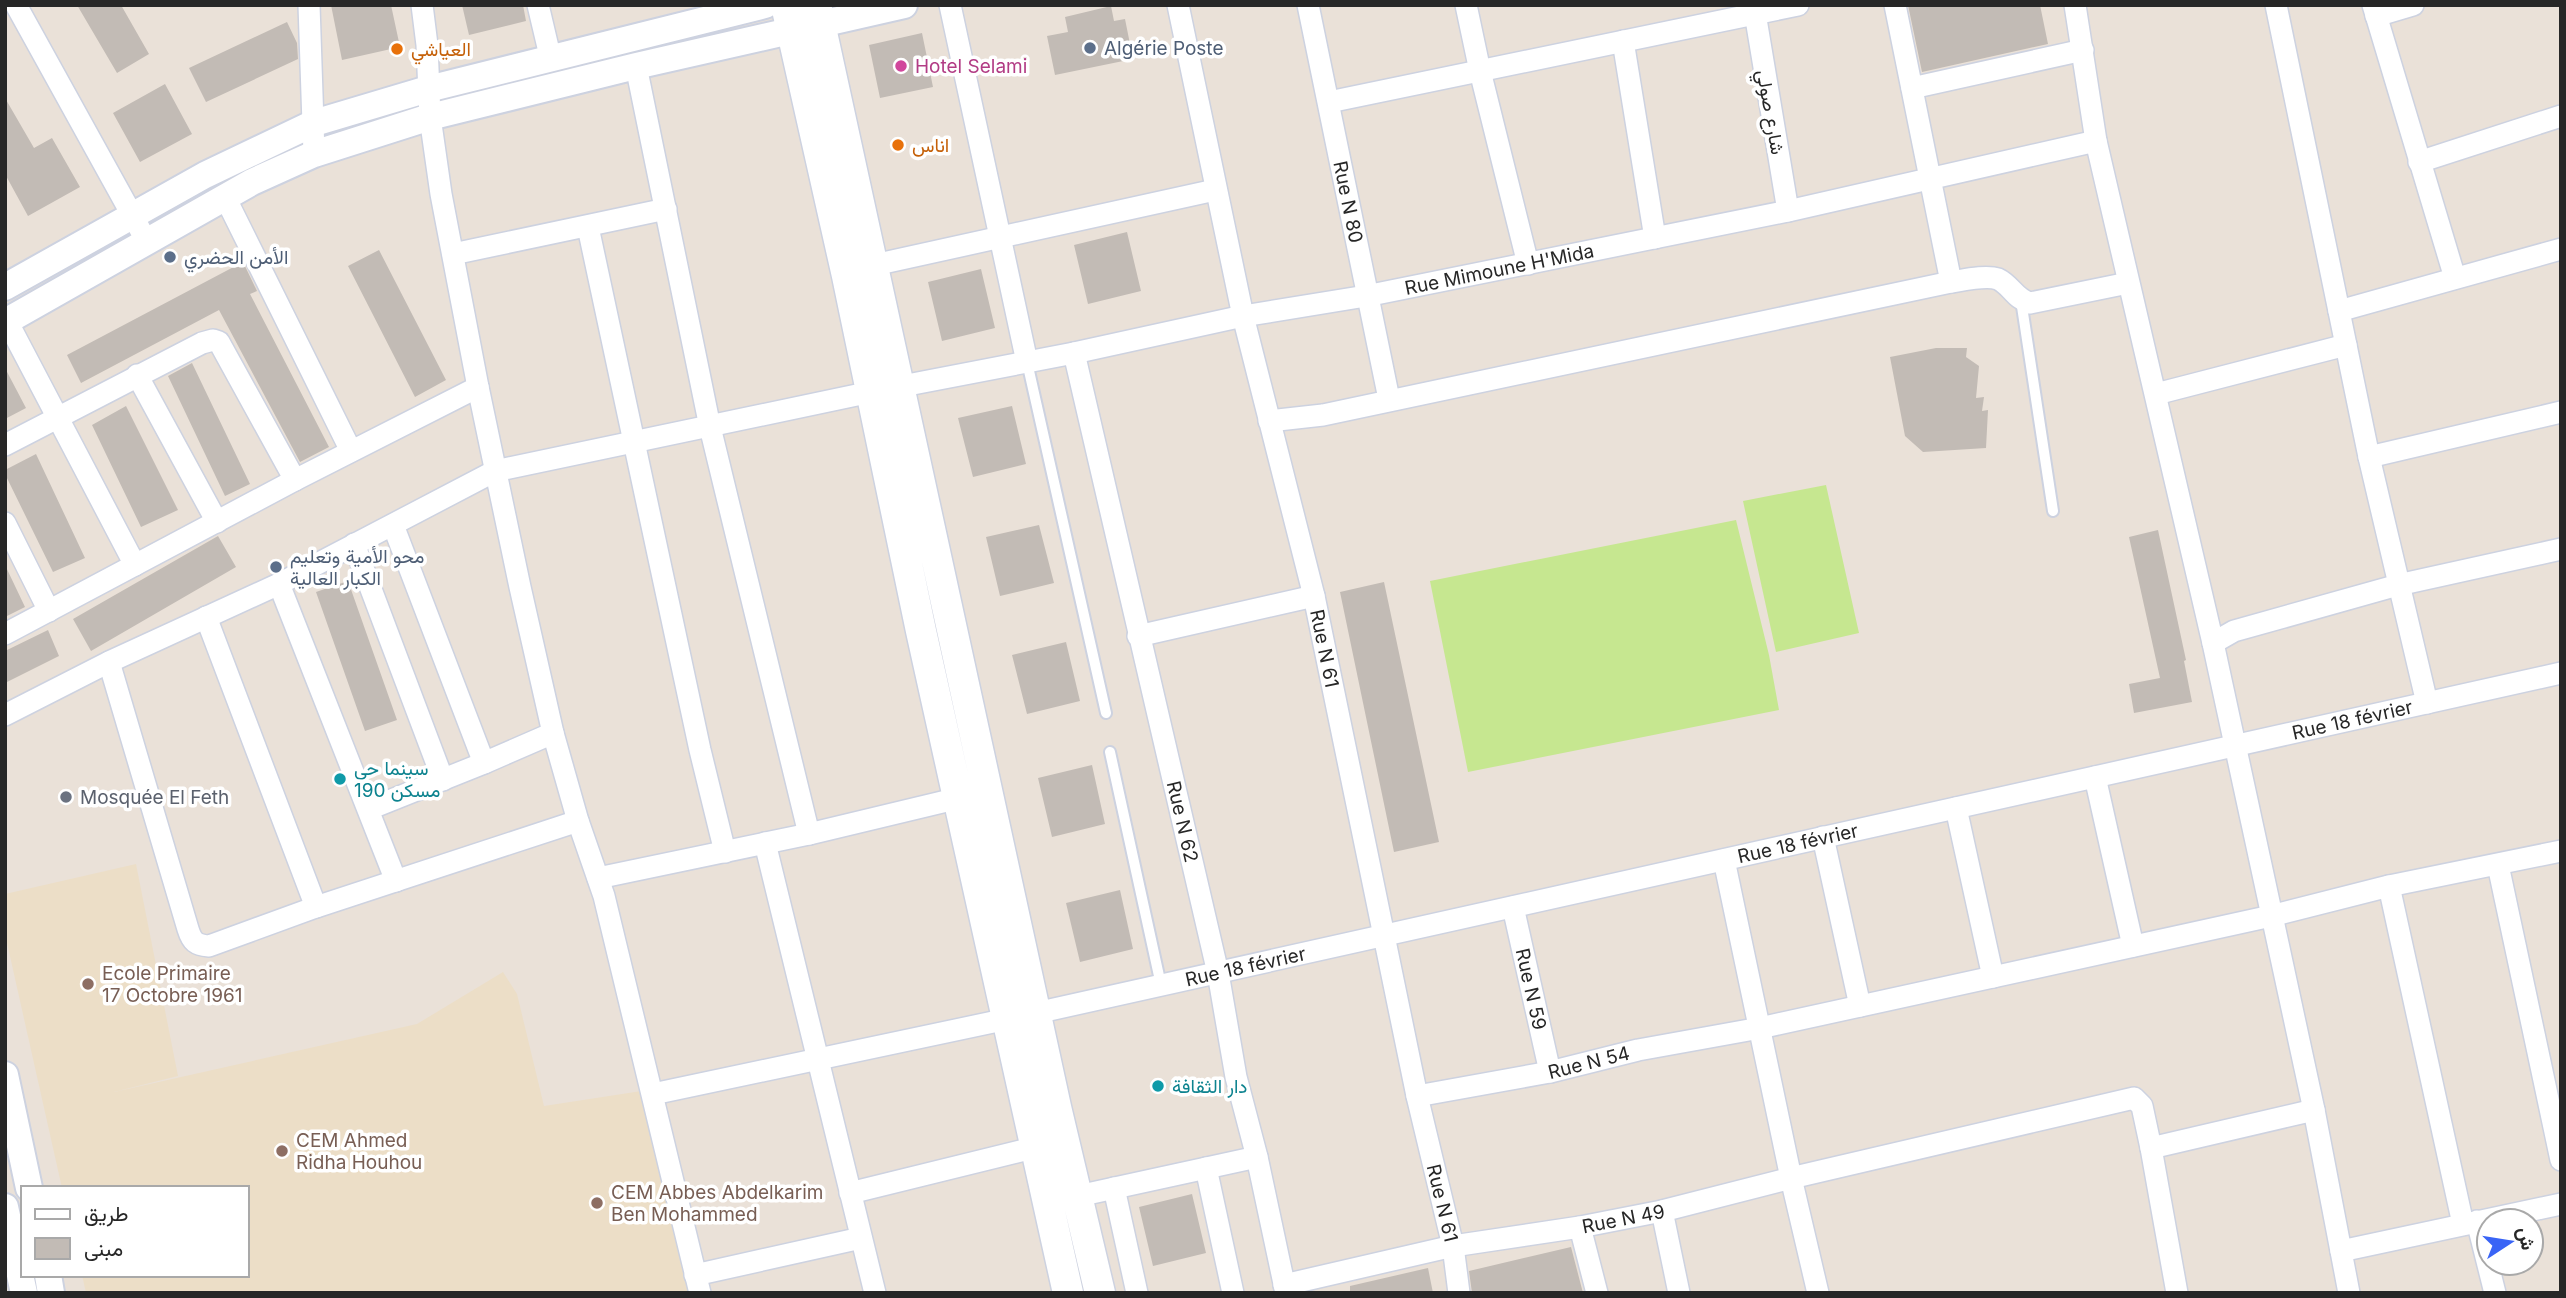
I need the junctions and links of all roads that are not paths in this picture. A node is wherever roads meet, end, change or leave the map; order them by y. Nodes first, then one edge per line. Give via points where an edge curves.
1 (16, 5) edge
2 (309, 5) edge
3 (422, 5) edge
4 (538, 5) edge
5 (765, 5) edge
6 (904, 5) edge
7 (950, 5) edge
8 (1178, 5) edge
9 (1308, 5) edge
10 (1466, 5) edge
11 (1798, 5) edge
12 (1895, 5) edge
13 (2075, 5) edge
14 (2276, 5) edge
15 (2413, 5) edge
16 (2375, 10) edge
17 (1755, 13) junction
18 (804, 17) edge
19 (1623, 41) junction
20 (2083, 50) junction
21 (551, 60) junction
22 (636, 66) junction
23 (1480, 71) junction
24 (1912, 88) junction
25 (428, 89) junction
26 (1329, 102) junction
27 (2561, 116) edge
28 (430, 117) junction
29 (314, 123) junction
30 (2096, 141) junction
31 (314, 155) junction
32 (2419, 162) junction
33 (1930, 178) junction
34 (1215, 190) junction
35 (225, 197) junction
36 (666, 209) junction
37 (1788, 211) junction
38 (133, 217) junction
39 (588, 227) junction
40 (1001, 237) junction
41 (1655, 238) junction
42 (147, 242) junction
43 (2561, 249) edge
44 (453, 254) junction
45 (1528, 264) junction
46 (874, 265) junction
47 (2455, 278) junction
48 (1951, 282) junction
49 (2128, 284) junction
50 (5, 287) edge
51 (1366, 296) junction
52 (2021, 300) junction
53 (2339, 311) junction
54 (1243, 316) junction
55 (6, 321) edge
56 (2346, 345) junction
57 (1074, 353) junction
58 (1027, 362) junction
59 (137, 375) junction
60 (478, 387) junction
61 (901, 387) junction
62 (871, 392) junction
63 (2155, 394) junction
64 (1389, 399) junction
65 (2561, 412) edge
66 (58, 417) junction
67 (1269, 421) junction
68 (710, 427) junction
69 (633, 442) junction
70 (5, 445) edge
71 (351, 451) junction
72 (2369, 457) junction
73 (495, 471) junction
74 (295, 480) junction
75 (2053, 512) dead end
76 (218, 522) junction
77 (5, 523) edge
78 (393, 525) junction
79 (354, 544) junction
80 (2561, 549) edge
81 (135, 565) junction
82 (279, 584) junction
83 (2398, 585) junction
84 (1314, 596) junction
85 (49, 611) junction
86 (206, 617) junction
87 (5, 634) edge
88 (1138, 636) junction
89 (2213, 643) junction
90 (109, 662) junction
91 (2561, 673) edge
92 (2427, 703) junction
93 (1106, 713) dead end
94 (5, 715) edge
95 (553, 733) junction
96 (2234, 746) junction
97 (1110, 752) dead end
98 (484, 764) junction
99 (2095, 777) junction
100 (443, 780) junction
101 (959, 798) junction
102 (1956, 808) junction
103 (369, 809) junction
104 (578, 821) junction
105 (809, 834) junction
106 (1823, 837) junction
107 (765, 843) junction
108 (2561, 851) edge
109 (725, 852) junction
110 (1724, 860) junction
111 (2498, 865) junction
112 (598, 878) junction
113 (396, 881) junction
114 (2389, 886) junction
115 (316, 907) junction
116 (1513, 907) junction
117 (2271, 916) junction
118 (1383, 936) junction
119 (2133, 946) junction
120 (1218, 972) junction
121 (1993, 977) junction
122 (1161, 985) junction
123 (1860, 1006) junction
124 (1022, 1016) junction
125 (1760, 1028) junction
126 (816, 1059) junction
127 (1550, 1072) junction
128 (7, 1090) edge
129 (653, 1094) junction
130 (1417, 1096) junction
131 (2314, 1110) junction
132 (1037, 1147) junction
133 (2151, 1148) junction
134 (1257, 1157) junction
135 (2561, 1160) edge
136 (1206, 1168) junction
137 (1791, 1178) junction
138 (29, 1186) edge
139 (1114, 1188) junction
140 (850, 1193) junction
141 (1078, 1196) junction
142 (2561, 1204) edge
143 (5, 1208) edge
144 (1662, 1211) junction
145 (2470, 1222) junction
146 (1580, 1227) junction
147 (861, 1238) junction
148 (1453, 1246) junction
149 (2342, 1251) junction
150 (698, 1284) edge
151 (1285, 1289) edge
152 (24, 1293) edge
153 (875, 1293) edge
154 (1068, 1293) edge
155 (1100, 1293) edge
156 (1137, 1293) edge
157 (1233, 1293) edge
158 (1459, 1293) edge
159 (1597, 1293) edge
160 (1679, 1293) edge
161 (1818, 1293) edge
162 (2177, 1293) edge
163 (2349, 1293) edge
164 (2495, 1293) edge

1 - 38 street
2 - 29 street
3 - 25 street
4 - 21 street
5 - 21 street
6 - 18 street
7 - 40 street
8 - 34 street, Rue N 61
9 - 26 street, Rue N 80
10 - 23 street
11 - 17 street
12 - 24 street
13 - 20 street
14 - 53 street
15 - 16 street
16 - 32 street
17 - 19 street
17 - 37 street, شارع صولي
18 - 22 street
18 - 46 main road
18 - 62 main road
19 - 23 street
19 - 41 street
20 - 24 street
20 - 30 street
21 - 25 street
22 - 28 street
22 - 36 street
23 - 26 street
23 - 45 street
24 - 33 street
25 - 28 street
25 - 29 street
26 - 51 street, Rue N 80
27 - 32 street
28 - 31 street
28 - 44 street
29 - 31 street
29 - 38 street via 205,175
30 - 33 street, Rue Mimoune H'Mida
30 - 49 street
31 - 35 street
32 - 47 street
33 - 37 street, Rue Mimoune H'Mida
33 - 48 street
34 - 40 street
34 - 54 street, Rue N 61
35 - 42 street
35 - 71 street
36 - 39 street
36 - 68 street
37 - 41 street, Rue Mimoune H'Mida
38 - 42 street
38 - 50 street
39 - 44 street
39 - 69 street
40 - 46 street
40 - 58 street
41 - 45 street, Rue Mimoune H'Mida
42 - 55 street
43 - 47 street
44 - 60 street
45 - 51 street, Rue Mimoune H'Mida
46 - 61 main road
47 - 53 street
48 - 52 street via 1993,278
48 - 64 street
49 - 52 street via 2046,301
49 - 63 street
51 - 54 street, Rue Mimoune H'Mida
51 - 64 street, Rue N 80
52 - 75 lane
53 - 56 street
54 - 57 street, Rue Mimoune H'Mida
54 - 67 street, Rue N 61
55 - 66 street
56 - 63 street
56 - 72 street
57 - 58 street, Rue Mimoune H'Mida
57 - 88 street, Rue N 62
58 - 61 street, Rue Mimoune H'Mida
58 - 93 lane
59 - 66 street
59 - 74 street via 202,343 219,342
59 - 76 street
60 - 71 street
60 - 73 street
61 - 62 street, Rue Mimoune H'Mida
61 - 124 main road
62 - 68 street, Rue Mimoune H'Mida
62 - 101 main road
63 - 89 street
64 - 67 street via 1322,415
65 - 72 street
66 - 70 street
66 - 81 street
67 - 84 street, Rue N 61
68 - 69 street, Rue Mimoune H'Mida
68 - 105 street
69 - 73 street, Rue Mimoune H'Mida
69 - 109 street
71 - 74 street
72 - 83 street
73 - 78 street, Rue Mimoune H'Mida
73 - 95 street
74 - 76 street
76 - 81 street
77 - 85 street
78 - 79 street, Rue Mimoune H'Mida
78 - 98 street
79 - 82 street, Rue Mimoune H'Mida
79 - 100 street
80 - 83 street
81 - 85 street
82 - 86 street, Rue Mimoune H'Mida
82 - 103 street
83 - 89 street via 2234,631
83 - 92 street
84 - 88 street
84 - 118 street, Rue N 61
85 - 87 street
86 - 90 street, Rue Mimoune H'Mida
86 - 115 street
88 - 120 street, Rue N 62
89 - 96 street
90 - 94 street, Rue Mimoune H'Mida
90 - 115 street via 192,940 209,946
91 - 92 street, Rue 18 février
92 - 96 street, Rue 18 février
95 - 98 street
95 - 104 street
96 - 99 street, Rue 18 février
96 - 117 street
97 - 122 lane
98 - 100 street
99 - 102 street, Rue 18 février
99 - 119 street
100 - 103 street
101 - 105 street
101 - 124 main road
102 - 106 street, Rue 18 février
102 - 121 street
103 - 113 street
104 - 112 street
104 - 113 street
105 - 107 street
106 - 110 street, Rue 18 février
106 - 123 street
107 - 109 street
107 - 126 street
108 - 111 street, Rue N 54
109 - 112 street
110 - 116 street, Rue 18 février
110 - 125 street
111 - 114 street, Rue N 54
111 - 135 street
112 - 129 street
113 - 115 street
114 - 117 street, Rue N 54
114 - 145 street
116 - 118 street, Rue 18 février
116 - 127 street, Rue N 59
117 - 119 street, Rue N 54
117 - 131 street
118 - 120 street, Rue 18 février
118 - 130 street, Rue N 61
119 - 121 street, Rue N 54
120 - 122 street, Rue 18 février
120 - 134 street, Rue N 62 via 1236,1077
121 - 123 street, Rue N 54
122 - 124 street, Rue 18 février
123 - 125 street, Rue N 54
124 - 126 street, Rue 18 février
124 - 132 main road
124 - 141 main road
125 - 127 street, Rue N 54
125 - 137 street
126 - 129 street, Rue 18 février
126 - 140 street
127 - 130 street, Rue N 54
128 - 138 street
129 - 150 street
130 - 148 street, Rue N 61
131 - 133 street
131 - 149 street
132 - 140 street
132 - 154 main road
133 - 137 street, Rue N 49 via 2142,1105 2129,1098
133 - 162 street, Rue N 49
134 - 136 street
134 - 151 street, Rue N 62
136 - 139 street
136 - 157 street
137 - 144 street, Rue N 49
137 - 161 street
139 - 141 street
139 - 156 street
140 - 147 street
141 - 155 main road
142 - 145 street
143 - 152 street
144 - 146 street, Rue N 49
144 - 160 street
145 - 149 street
145 - 164 street
146 - 148 street, Rue N 49
146 - 159 street
147 - 150 street
147 - 153 street
148 - 151 street, Rue N 49
148 - 158 street, Rue N 61
149 - 163 street

